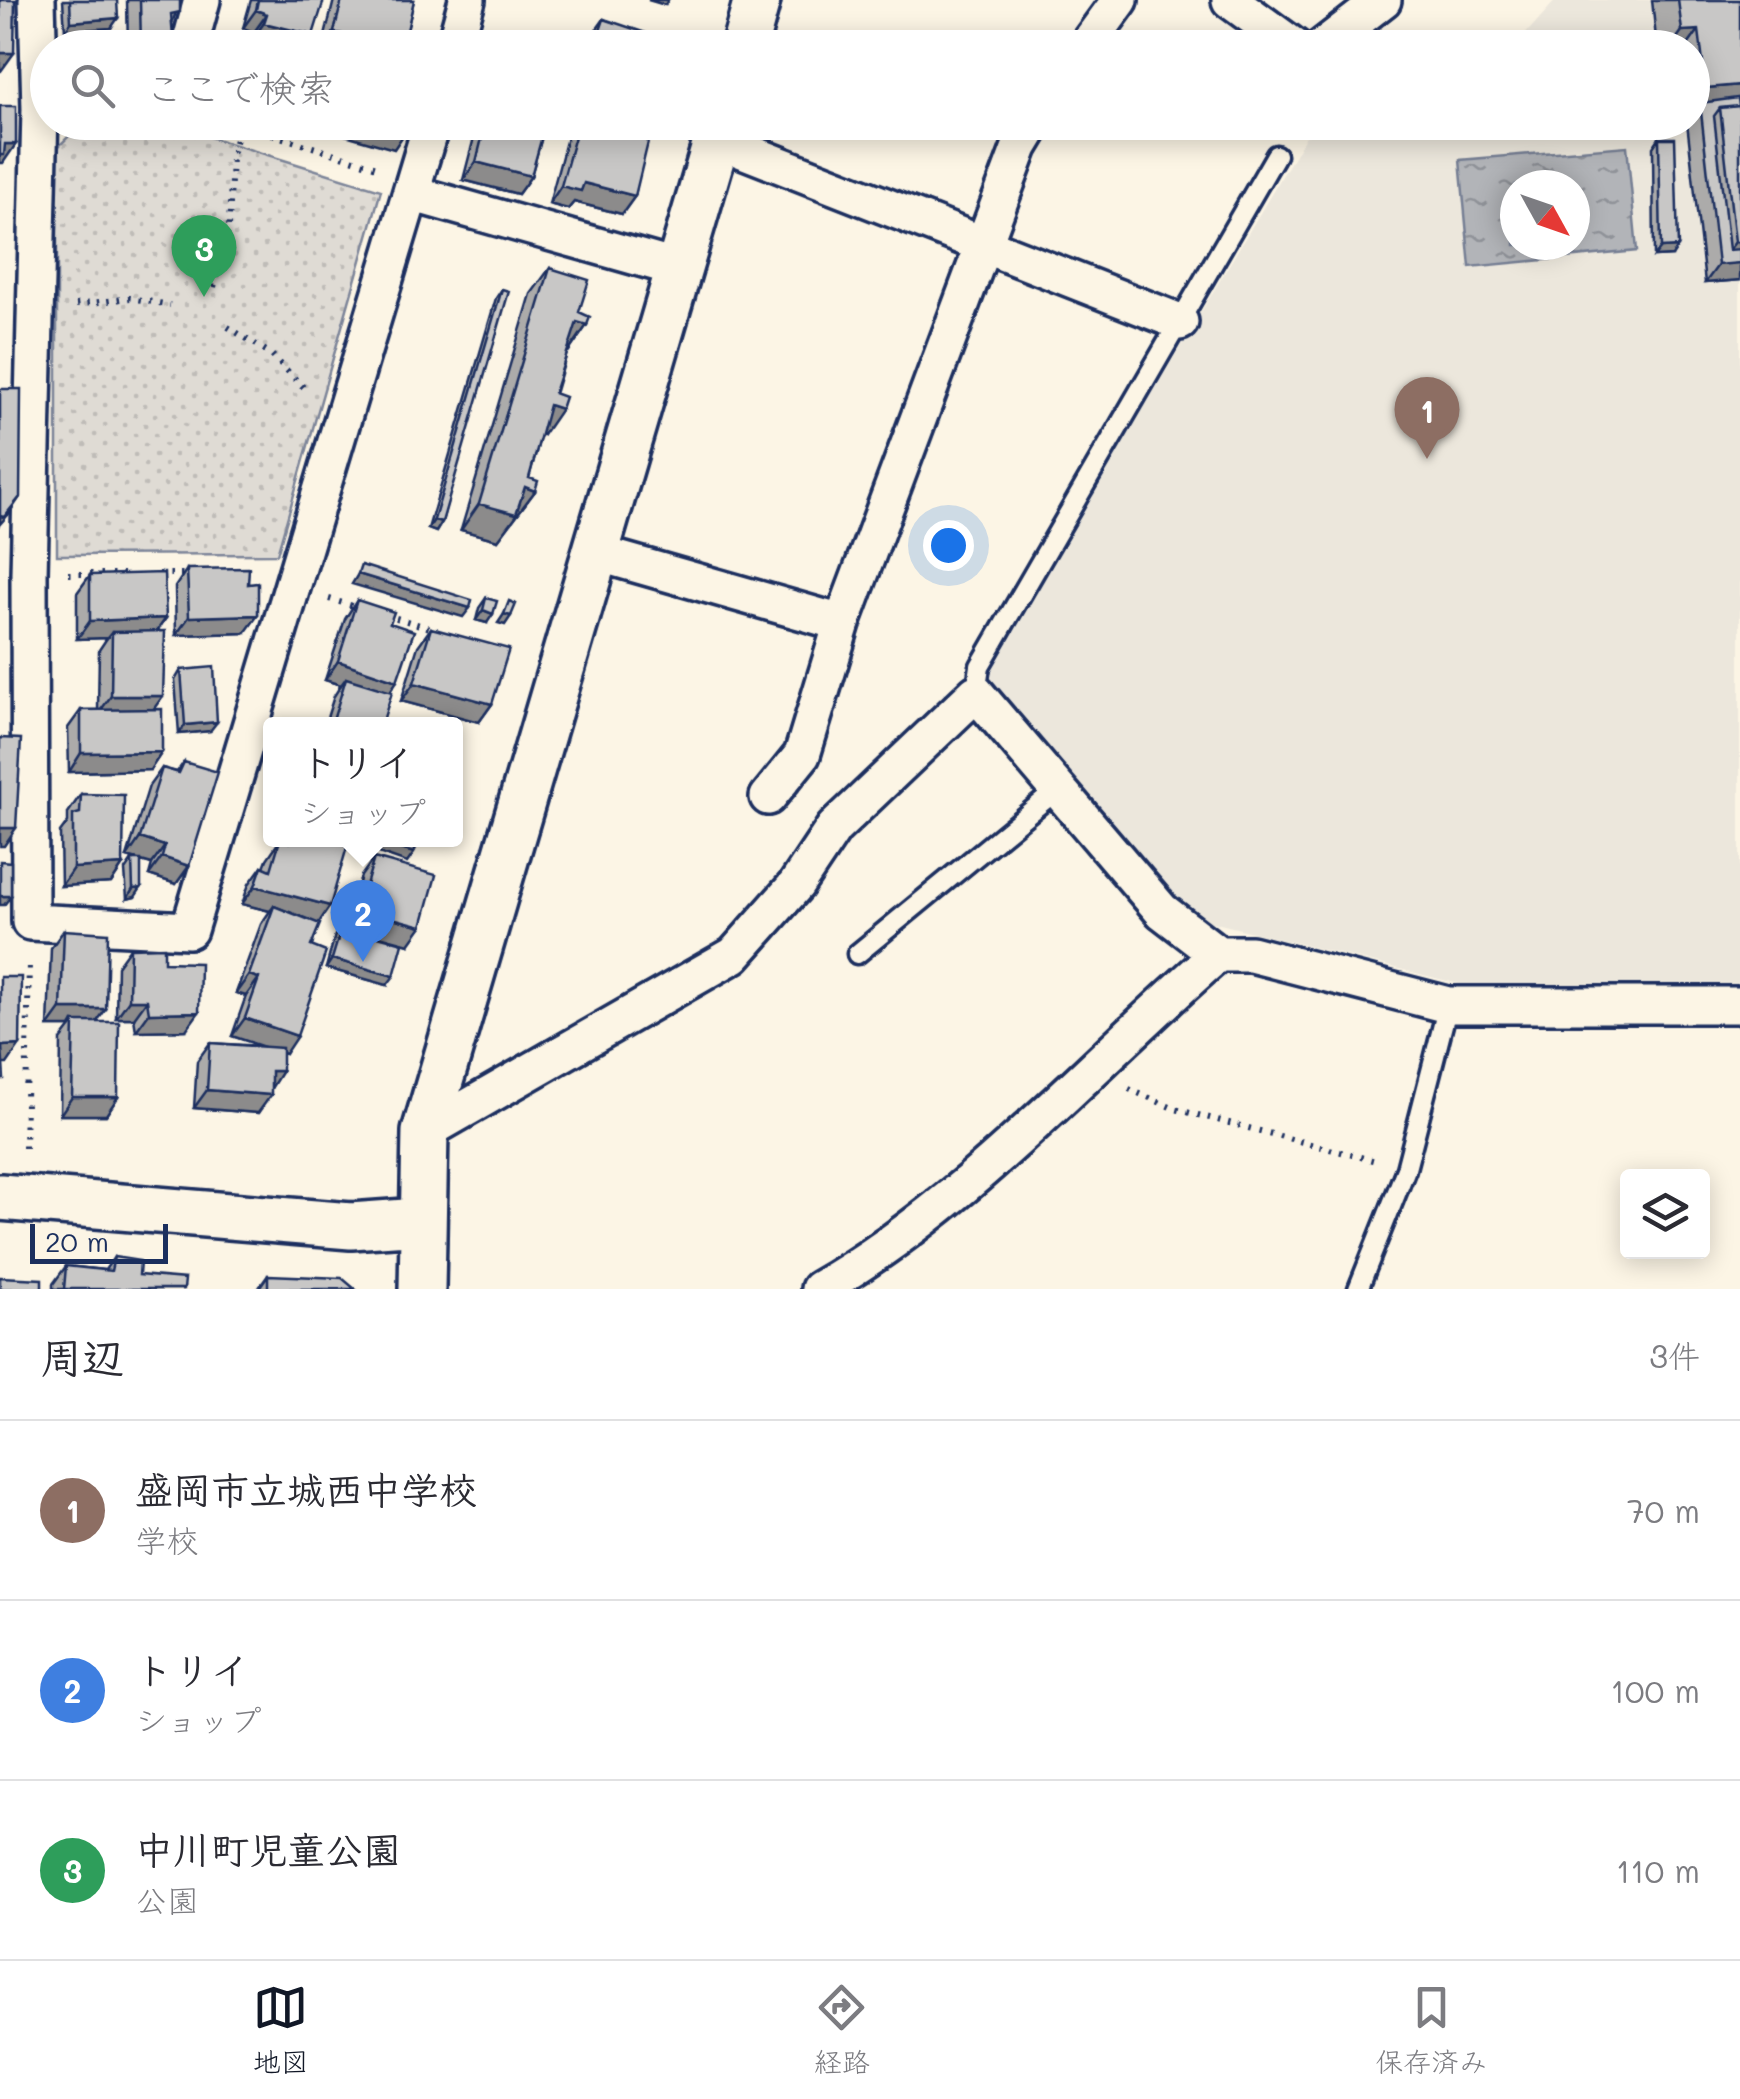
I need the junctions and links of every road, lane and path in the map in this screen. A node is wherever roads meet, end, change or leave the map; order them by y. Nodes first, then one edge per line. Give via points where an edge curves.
1 (38, 0) edge
2 (202, 0) edge
3 (467, 0) edge
4 (757, 0) edge
5 (1120, 0) edge
6 (1230, 0) edge
7 (1383, 0) edge
8 (40, 30) edge
9 (194, 30) edge
10 (459, 30) edge
11 (749, 30) edge
12 (1098, 30) edge
13 (1271, 30) edge
14 (1344, 30) edge
15 (43, 140) edge
16 (234, 140) edge
17 (281, 140) edge
18 (427, 140) edge
19 (717, 140) edge
20 (741, 140) edge
21 (1024, 140) edge
22 (1276, 155) dead end
23 (415, 186) junction
24 (984, 242) junction
25 (678, 269) junction
26 (214, 287) dead end
27 (170, 305) dead end
28 (35, 311) junction
29 (1180, 322) junction
30 (228, 327) dead end
31 (346, 415) junction
32 (593, 552) junction
33 (15, 573) edge
34 (202, 574) edge
35 (294, 588) junction
36 (842, 623) junction
37 (444, 632) edge
38 (976, 693) junction
39 (1058, 789) junction
40 (768, 798) dead end
41 (30, 922) junction
42 (857, 954) dead end
43 (1218, 954) junction
44 (1448, 1006) junction
45 (1740, 1006) edge
46 (1094, 1065) junction
47 (424, 1132) junction
48 (25, 1148) dead end
49 (1406, 1169) junction
50 (0, 1197) edge
51 (420, 1221) junction
52 (422, 1289) edge
53 (819, 1289) edge
54 (1358, 1289) edge

1 - 8 street
2 - 9 street
3 - 10 street
4 - 11 street
5 - 12 street
6 - 13 street
7 - 14 street
15 - 28 street
16 - 26 path via 230,227
17 - 23 path
18 - 23 street
19 - 25 street
20 - 24 street
21 - 24 street
22 - 29 lane
23 - 25 street
23 - 31 street
24 - 29 street
24 - 36 street
25 - 32 street
27 - 28 path via 130,298
28 - 33 street
29 - 38 lane via 980,666
30 - 31 path via 272,354 320,404
31 - 35 street
32 - 36 street
32 - 47 street
33 - 34 path
33 - 41 street
35 - 37 path
35 - 41 street via 189,930
36 - 40 street via 802,756
38 - 39 street
38 - 47 street via 834,828 796,884 734,954
39 - 42 lane
39 - 43 street via 1162,910
41 - 48 path
43 - 44 street via 1251,954
43 - 46 street
44 - 45 street
44 - 49 lane
46 - 49 path via 1122,1086 1175,1109
46 - 53 street via 944,1203 870,1260
47 - 51 street
49 - 54 lane
50 - 51 street via 350,1226
51 - 52 street

